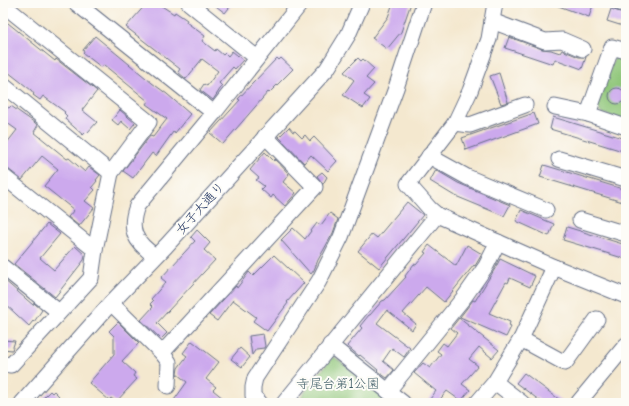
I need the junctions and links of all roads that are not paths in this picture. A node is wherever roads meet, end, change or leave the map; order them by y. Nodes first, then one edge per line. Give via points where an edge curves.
1 (76, 3) edge
2 (189, 3) edge
3 (301, 3) edge
4 (362, 3) edge
5 (424, 3) edge
6 (495, 3) edge
7 (620, 3) edge
8 (626, 5) edge
9 (6, 7) edge
10 (492, 21) junction
11 (583, 49) dead end
12 (626, 51) edge
13 (257, 58) junction
14 (3, 85) edge
15 (525, 105) dead end
16 (556, 107) dead end
17 (214, 113) junction
18 (588, 114) junction
19 (455, 123) junction
20 (626, 126) edge
21 (265, 136) junction
22 (429, 156) junction
23 (559, 159) dead end
24 (111, 172) junction
25 (3, 176) edge
26 (626, 179) edge
27 (546, 210) dead end
28 (437, 215) junction
29 (580, 220) dead end
30 (626, 234) edge
31 (498, 242) junction
32 (95, 250) junction
33 (155, 256) junction
34 (3, 267) edge
35 (554, 267) junction
36 (626, 296) edge
37 (111, 303) junction
38 (59, 312) junction
39 (597, 319) dead end
40 (521, 339) junction
41 (330, 345) junction
42 (626, 345) edge
43 (162, 353) junction
44 (3, 364) edge
45 (495, 382) junction
46 (168, 386) dead end
47 (388, 391) junction
48 (22, 403) edge
49 (260, 403) edge
50 (284, 403) edge
51 (403, 403) edge
52 (477, 403) edge
53 (522, 403) edge
54 (578, 403) edge

1 - 17 street
2 - 13 street
3 - 13 street
4 - 21 street, 女子大通り via 348,35 327,69
5 - 49 street via 396,88 341,237 319,281 255,378 253,396
6 - 10 street
7 - 8 street
9 - 24 street via 150,122
10 - 11 street via 545,41 562,40
10 - 19 street via 489,39
12 - 18 street via 612,47
13 - 17 street
14 - 24 street
15 - 19 street via 470,125
16 - 18 street
17 - 33 street via 137,206 133,218 136,238
18 - 20 street
19 - 22 street
21 - 33 street, 女子大通り
21 - 43 street via 316,187
22 - 27 street via 467,177
22 - 28 street via 408,184
23 - 26 street
24 - 32 street
25 - 32 street
28 - 31 street
28 - 41 street
29 - 30 street
31 - 35 street
31 - 47 street via 486,266 465,296
32 - 38 street via 91,278
33 - 37 street, 女子大通り
34 - 38 street
35 - 36 street
35 - 40 street
37 - 43 street
37 - 48 street, 女子大通り
38 - 44 street via 11,365
39 - 40 street via 565,363
40 - 45 street
41 - 47 street
41 - 50 street
42 - 54 street
43 - 46 street via 170,362
45 - 52 street
45 - 53 street
47 - 51 street

